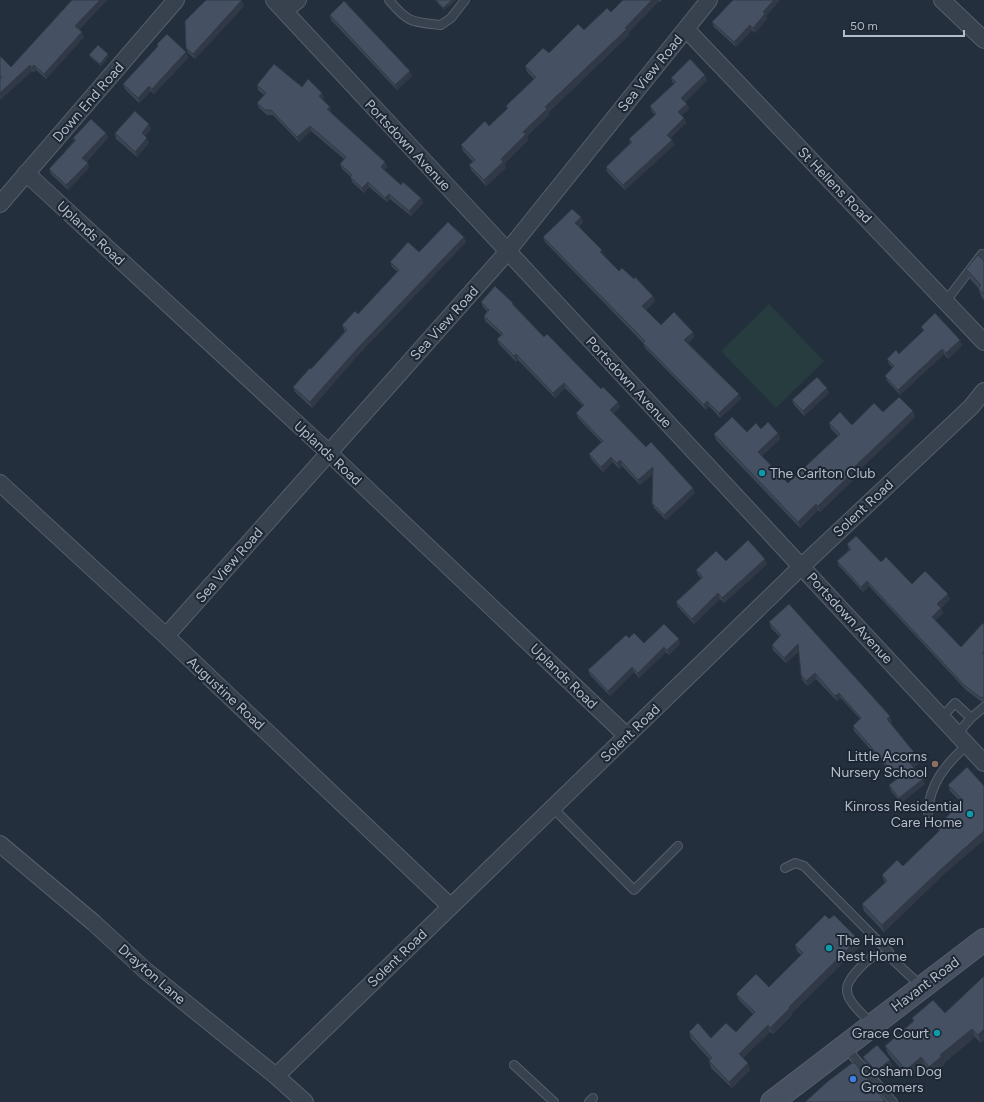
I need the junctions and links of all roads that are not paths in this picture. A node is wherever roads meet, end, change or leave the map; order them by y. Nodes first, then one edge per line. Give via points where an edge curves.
1 (176, 0) edge
2 (298, 0) edge
3 (389, 0) edge
4 (465, 0) edge
5 (709, 0) edge
6 (942, 0) edge
7 (279, 5) edge
8 (686, 29) junction
9 (984, 40) edge
10 (26, 174) junction
11 (0, 204) edge
12 (507, 252) junction
13 (984, 256) edge
14 (946, 301) junction
15 (984, 342) edge
16 (984, 391) edge
17 (328, 452) junction
18 (0, 483) edge
19 (802, 566) junction
20 (166, 636) junction
21 (984, 707) edge
22 (942, 717) junction
23 (971, 718) junction
24 (627, 736) junction
25 (962, 739) junction
26 (984, 763) edge
27 (553, 808) junction
28 (928, 813) dead end
29 (0, 844) edge
30 (678, 846) dead end
31 (785, 868) dead end
32 (450, 906) junction
33 (984, 940) edge
34 (891, 958) junction
35 (922, 986) junction
36 (873, 1024) junction
37 (844, 1046) junction
38 (514, 1065) dead end
39 (276, 1076) junction
40 (304, 1102) edge
41 (554, 1102) edge
42 (772, 1102) edge
43 (893, 1102) edge

1 - 10 street, Down End Road
2 - 7 street
3 - 4 lane via 402,16 411,22 441,25 451,18
5 - 8 street, Sea View Road
6 - 9 street
7 - 12 street, Portsdown Avenue
8 - 12 street, Sea View Road
8 - 14 street, St Hellens Road
10 - 11 street, Down End Road
10 - 17 street, Uplands Road
12 - 17 street, Sea View Road
12 - 19 street, Portsdown Avenue
13 - 14 lane via 982,254
14 - 15 street, St Hellens Road
16 - 19 street, Solent Road via 971,407
17 - 20 street, Sea View Road
17 - 24 street, Uplands Road
18 - 20 street, Augustine Road
19 - 22 street, Portsdown Avenue
19 - 24 street, Solent Road
20 - 32 street, Augustine Road
21 - 23 lane
22 - 23 lane via 955,703
22 - 25 street, Portsdown Avenue
23 - 25 lane
24 - 27 street, Solent Road
25 - 26 street, Portsdown Avenue
25 - 28 lane via 934,784 928,803
27 - 30 lane via 634,890
27 - 32 street, Solent Road
29 - 39 street, Drayton Lane via 94,923 146,971
31 - 34 lane via 795,863 804,866 889,952
32 - 39 street, Solent Road
33 - 35 street, Havant Road
34 - 35 lane
34 - 36 lane via 872,958 849,979 846,990 852,1002
35 - 36 street, Havant Road
36 - 37 street, Havant Road
37 - 42 street, Havant Road
37 - 43 lane
38 - 41 lane
39 - 40 street, Drayton Lane

